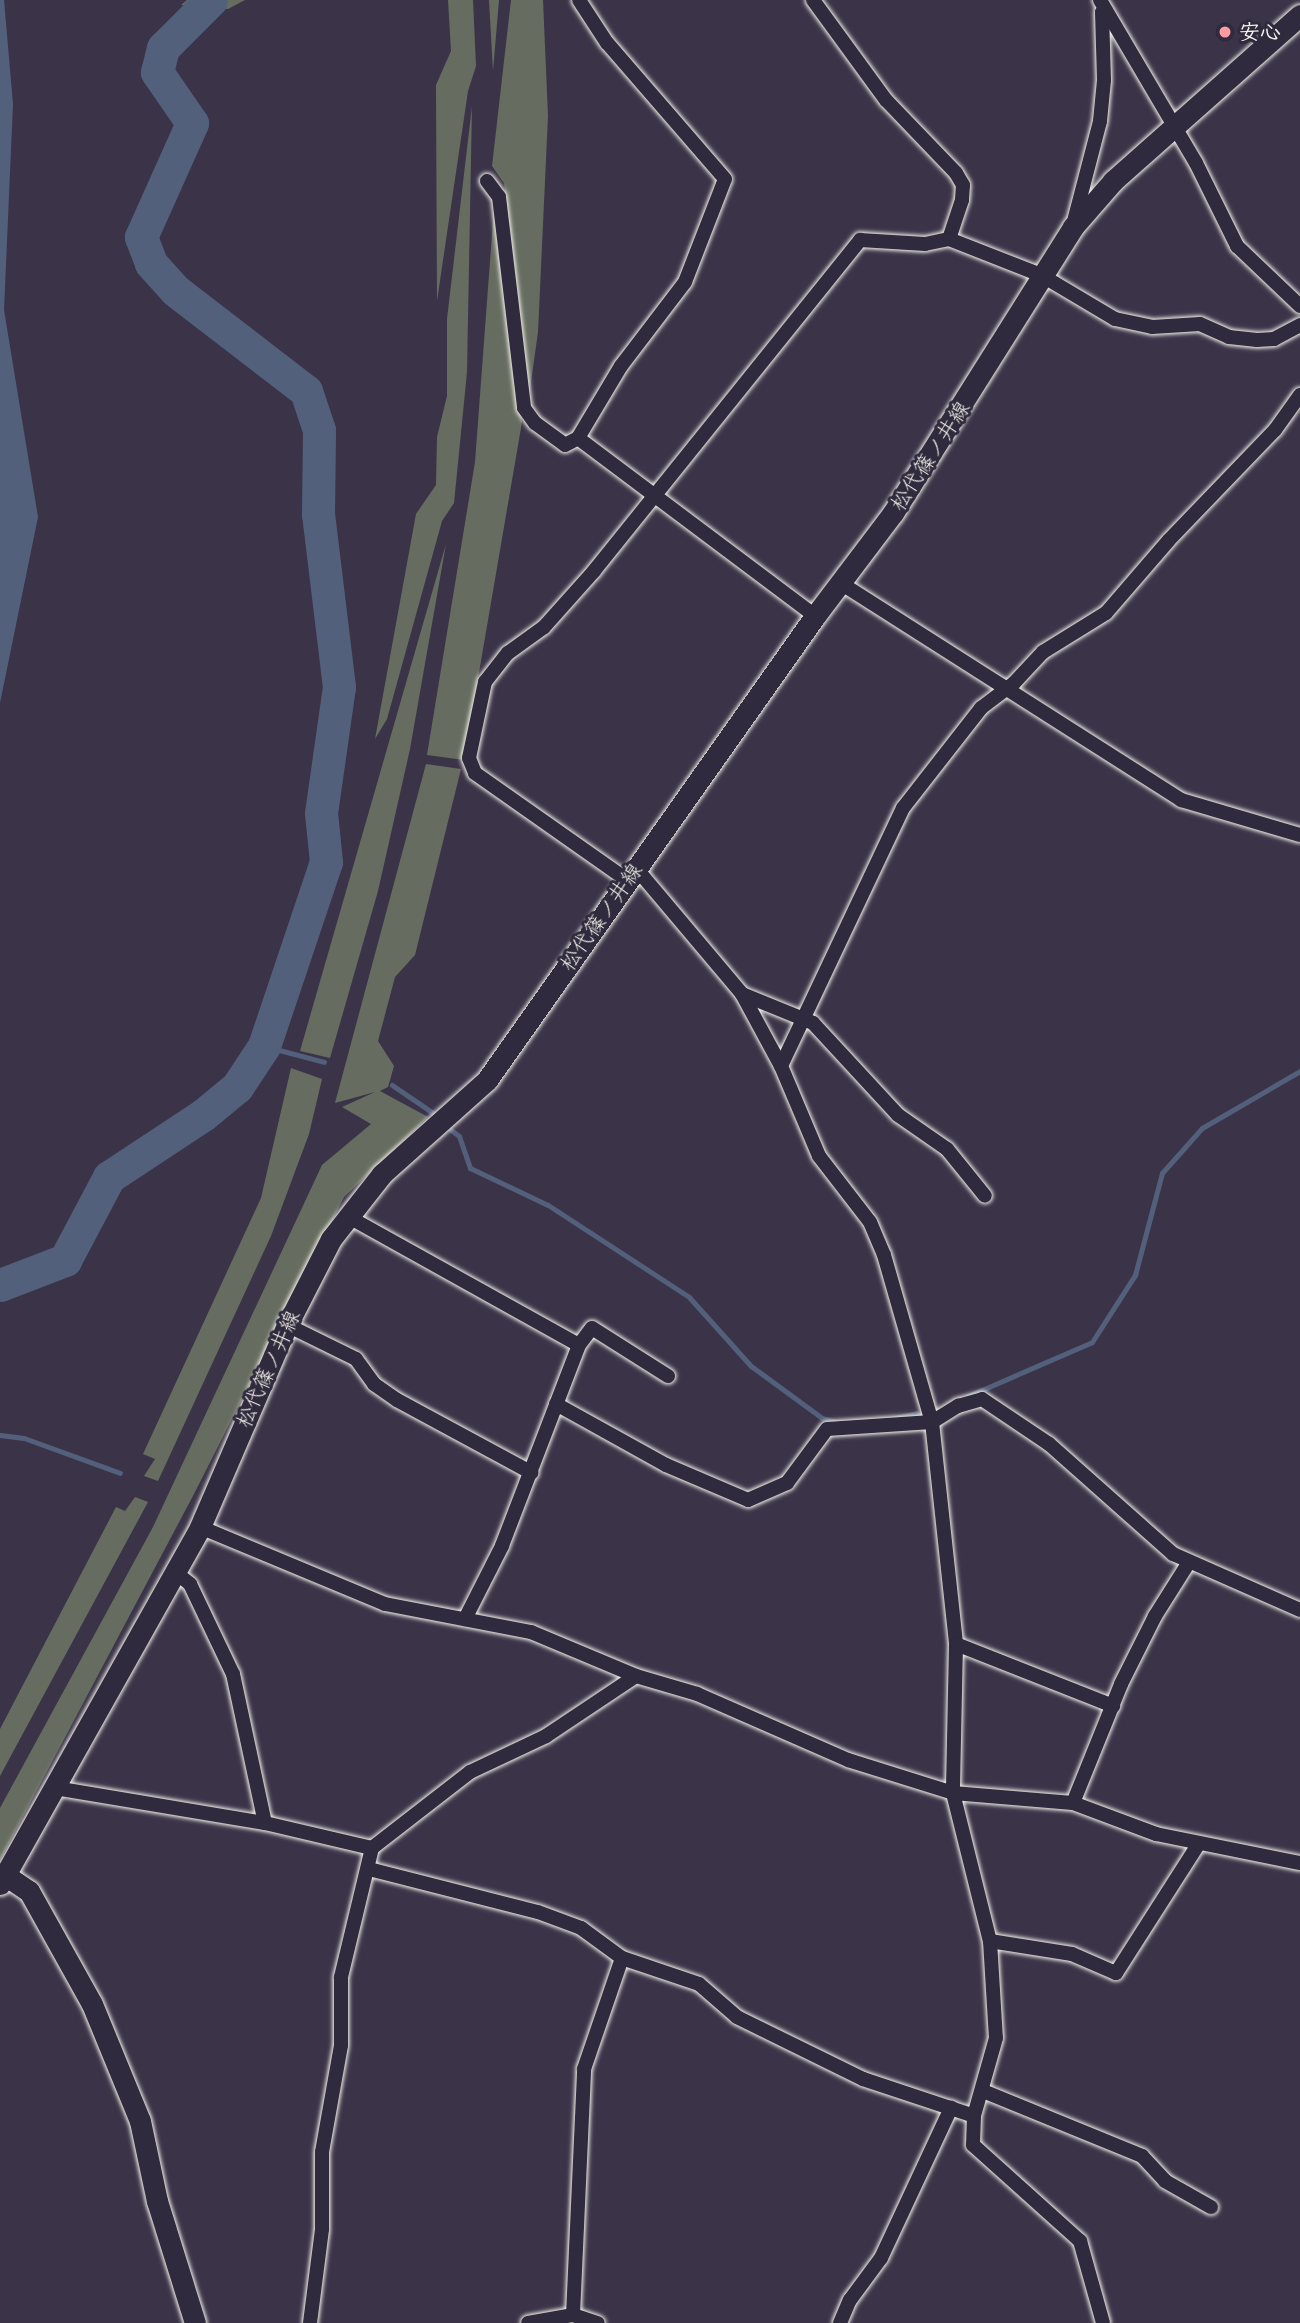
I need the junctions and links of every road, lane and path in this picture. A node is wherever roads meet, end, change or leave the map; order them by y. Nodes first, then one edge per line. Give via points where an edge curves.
1 (579, 0) edge
2 (813, 0) edge
3 (1100, 0) edge
4 (1297, 23) edge
5 (1173, 129) junction
6 (487, 181) dead end
7 (1073, 227) junction
8 (949, 239) junction
9 (1041, 275) junction
10 (1300, 306) edge
11 (1300, 326) edge
12 (1300, 395) edge
13 (578, 438) junction
14 (655, 498) junction
15 (839, 582) junction
16 (815, 617) junction
17 (1004, 690) junction
18 (1300, 835) edge
19 (632, 874) junction
20 (742, 994) junction
21 (804, 1017) junction
22 (781, 1066) junction
23 (985, 1196) dead end
24 (347, 1216) junction
25 (287, 1325) junction
26 (579, 1345) junction
27 (668, 1376) dead end
28 (556, 1404) junction
29 (932, 1422) junction
30 (532, 1473) junction
31 (200, 1527) junction
32 (1189, 1562) junction
33 (176, 1573) junction
34 (1300, 1610) edge
35 (465, 1619) junction
36 (957, 1644) junction
37 (636, 1676) junction
38 (1113, 1706) junction
39 (55, 1788) junction
40 (953, 1793) junction
41 (1073, 1803) junction
42 (265, 1823) junction
43 (1199, 1843) junction
44 (372, 1848) junction
45 (1300, 1863) edge
46 (369, 1869) junction
47 (3, 1880) edge
48 (990, 1941) junction
49 (622, 1958) junction
50 (983, 2091) junction
51 (951, 2108) junction
52 (974, 2116) junction
53 (1211, 2207) dead end
54 (573, 2315) junction
55 (195, 2323) edge
56 (310, 2323) edge
57 (528, 2323) edge
58 (598, 2323) edge
59 (840, 2323) edge
60 (1103, 2323) edge

1 - 13 street via 607,43 725,179 685,282 621,366
2 - 8 street via 886,100 963,185
3 - 5 street
3 - 7 street via 1105,24 1100,121
4 - 5 main road, 松代篠ノ井線
5 - 7 main road, 松代篠ノ井線 via 1113,181
5 - 10 street via 1237,246
6 - 13 street via 499,197 524,408 535,423 565,445
7 - 9 main road, 松代篠ノ井線
8 - 9 street
8 - 14 street via 925,244 860,240
9 - 11 street via 1115,319 1152,327 1200,324 1229,337 1256,340 1274,339
9 - 15 main road, 松代篠ノ井線 via 914,481
12 - 17 street via 1275,430 1169,540 1106,614 1043,652
13 - 14 street
14 - 16 street
14 - 19 street via 544,627 508,653 485,682 469,758 475,773
15 - 16 main road, 松代篠ノ井線
15 - 17 street
16 - 19 main road, 松代篠ノ井線
17 - 18 street via 1181,800
17 - 21 street via 981,708 904,808
19 - 20 street
19 - 24 main road, 松代篠ノ井線 via 487,1080 382,1174
20 - 21 street
20 - 22 street
21 - 22 street
21 - 23 street via 898,1115 947,1149
22 - 29 street via 819,1156 875,1233
24 - 25 main road, 松代篠ノ井線 via 313,1269
24 - 26 street
25 - 30 street via 356,1359 374,1384 397,1400
25 - 31 main road, 松代篠ノ井線
26 - 27 street via 592,1328
26 - 28 street
28 - 29 street via 666,1465 748,1500 787,1483 827,1429
28 - 30 street
29 - 32 street via 958,1406 982,1399 1049,1444 1173,1555
29 - 36 street
30 - 35 street
31 - 33 main road, 松代篠ノ井線
31 - 35 street via 385,1604
32 - 34 street
32 - 38 street via 1155,1616
33 - 39 main road, 松代篠ノ井線
33 - 42 street via 190,1584 233,1674
35 - 37 street via 531,1632
36 - 38 street
36 - 40 street
37 - 40 street via 697,1694 848,1760
37 - 44 street via 546,1736 470,1772
38 - 41 street
39 - 42 street
39 - 47 main road, 松代篠ノ井線
40 - 41 street
40 - 48 street
41 - 43 street via 1156,1834
42 - 44 street
43 - 45 street
43 - 48 street via 1116,1973 1072,1954
44 - 46 street
46 - 49 street via 538,1912 581,1928
46 - 56 street via 341,1977 341,2045 322,2152 322,2229
47 - 55 main road via 29,1891 92,2004 140,2120 157,2201
48 - 50 street via 996,2038
49 - 51 street via 699,1984 737,2017 863,2079
49 - 54 street via 584,2069
50 - 52 street
50 - 53 street via 1142,2156 1165,2181
51 - 52 street
51 - 59 street via 881,2258 850,2300
52 - 60 street via 973,2145 1080,2241
54 - 57 street
54 - 58 street

